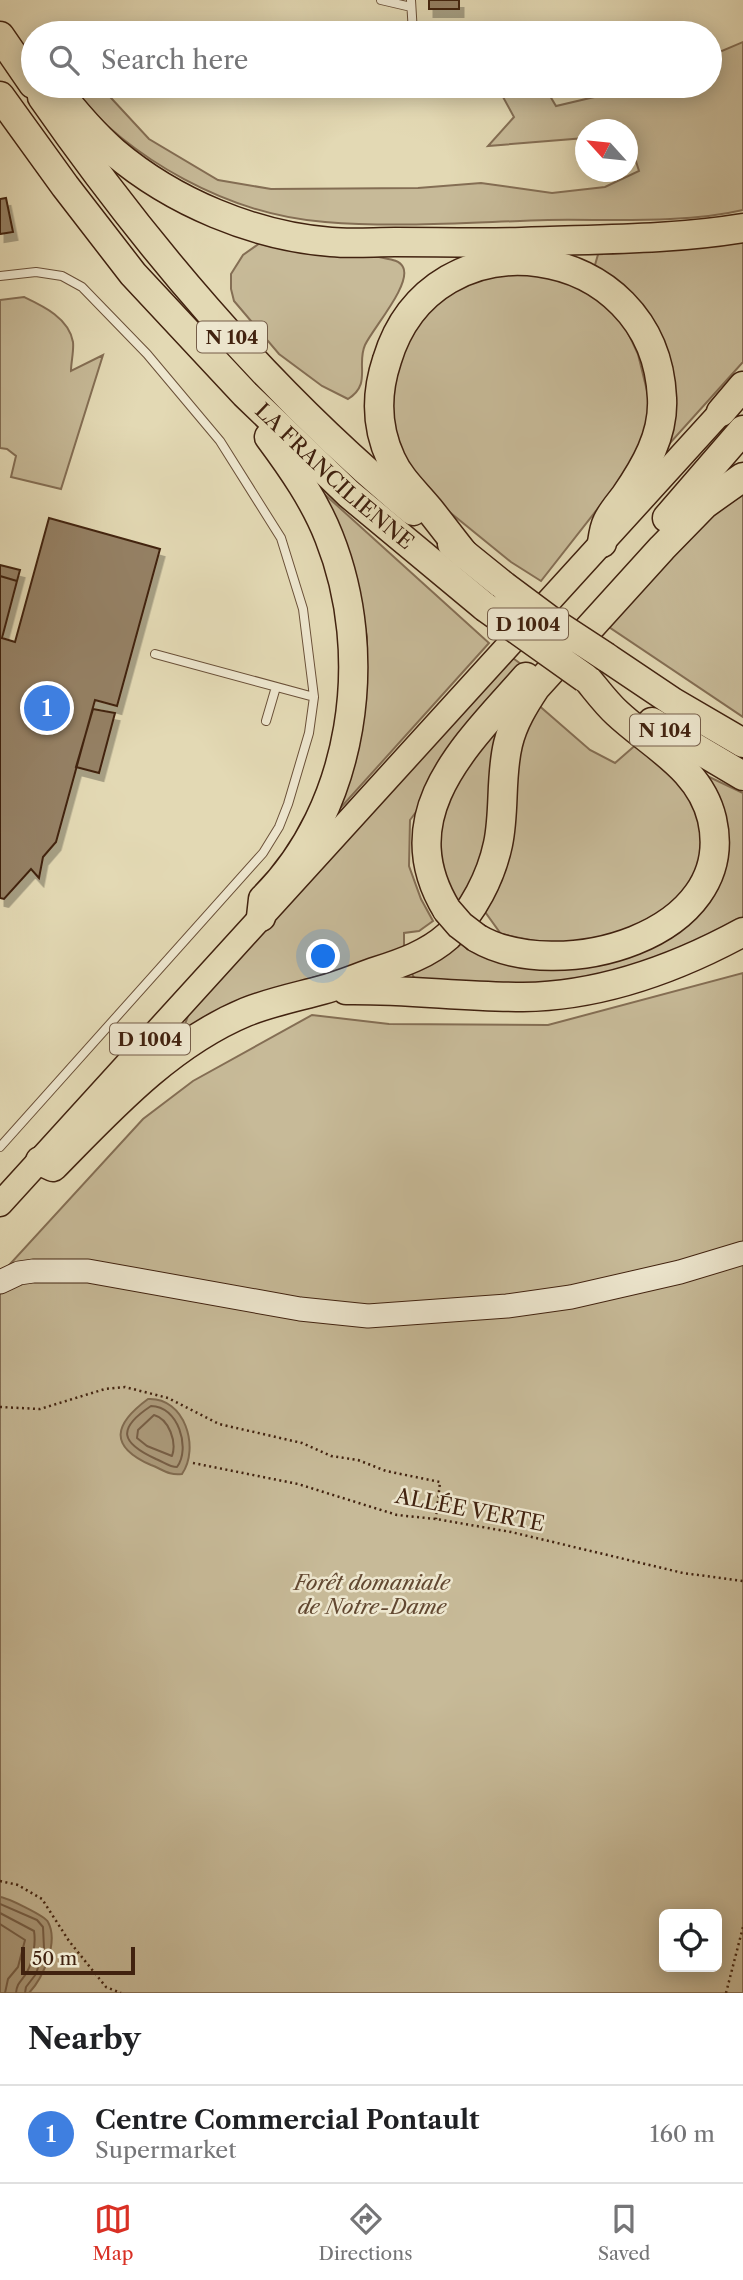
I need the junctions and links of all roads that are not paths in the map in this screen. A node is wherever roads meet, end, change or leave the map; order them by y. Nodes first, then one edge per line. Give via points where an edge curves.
1 (381, 0) edge
2 (411, 3) edge
3 (0, 15) edge
4 (412, 21) edge
5 (0, 36) edge
6 (21, 43) edge
7 (21, 66) edge
8 (0, 96) edge
9 (43, 98) edge
10 (64, 98) edge
11 (743, 228) edge
12 (0, 276) edge
13 (188, 333) junction
14 (743, 388) edge
15 (721, 412) joint
16 (743, 430) edge
17 (743, 477) edge
18 (602, 542) junction
19 (465, 555) junction
20 (495, 597) junction
21 (155, 654) dead end
22 (587, 680) junction
23 (276, 687) junction
24 (314, 697) junction
25 (266, 721) dead end
26 (709, 722) junction
27 (743, 728) edge
28 (743, 743) edge
29 (743, 776) edge
30 (261, 917) junction
31 (743, 932) edge
32 (322, 990) junction
33 (0, 1147) edge
34 (40, 1161) junction
35 (0, 1204) edge
36 (743, 1253) edge
37 (0, 1282) edge

1 - 2 lane
2 - 4 lane
3 - 6 highway
5 - 7 highway, LA FRANCILIENNE / N 104
8 - 13 highway, LA FRANCILIENNE / N 104 via 133,274
9 - 19 highway, LA FRANCILIENNE / N 104 via 140,230 265,373 317,427
10 - 11 highway via 114,152 153,181 211,212 271,231 331,242 494,242 654,238
12 - 24 lane via 36,272 62,276 82,287 147,354 220,441 281,538 303,609
13 - 20 highway, LA FRANCILIENNE / N 104 via 349,494
13 - 30 highway via 211,374 266,432 304,489 330,537 348,611 352,698 339,767 310,836 287,872 262,899
14 - 15 highway, D 1004
15 - 18 main road, D 1004
16 - 22 highway, bridge via 501,706 442,783 425,839 430,876 460,925 508,951 562,955 601,951 642,937 691,903 711,864 712,820 700,791 675,760 618,714
17 - 32 highway via 705,504 662,548 524,705 503,766 494,855 480,894 448,936 402,963
18 - 19 highway via 607,522 655,443 662,397 653,354 637,320 588,276 546,263 506,260 473,268 425,298 391,345 379,397 380,429 394,466
18 - 30 main road, D 1004
19 - 20 highway, LA FRANCILIENNE / N 104
20 - 22 highway, LA FRANCILIENNE / N 104, bridge
20 - 26 highway, LA FRANCILIENNE / N 104, bridge via 551,621
21 - 23 lane
22 - 29 highway, LA FRANCILIENNE / N 104
23 - 24 lane
23 - 25 lane
24 - 33 lane via 309,733 284,817 263,853
26 - 27 highway
26 - 28 highway, LA FRANCILIENNE / N 104
30 - 34 main road, D 1004
31 - 32 highway via 665,969 566,993 524,997
32 - 34 highway via 268,1004 218,1025 145,1077 53,1167
34 - 35 main road, D 1004
36 - 37 street via 571,1297 368,1315 300,1309 88,1271 26,1272

